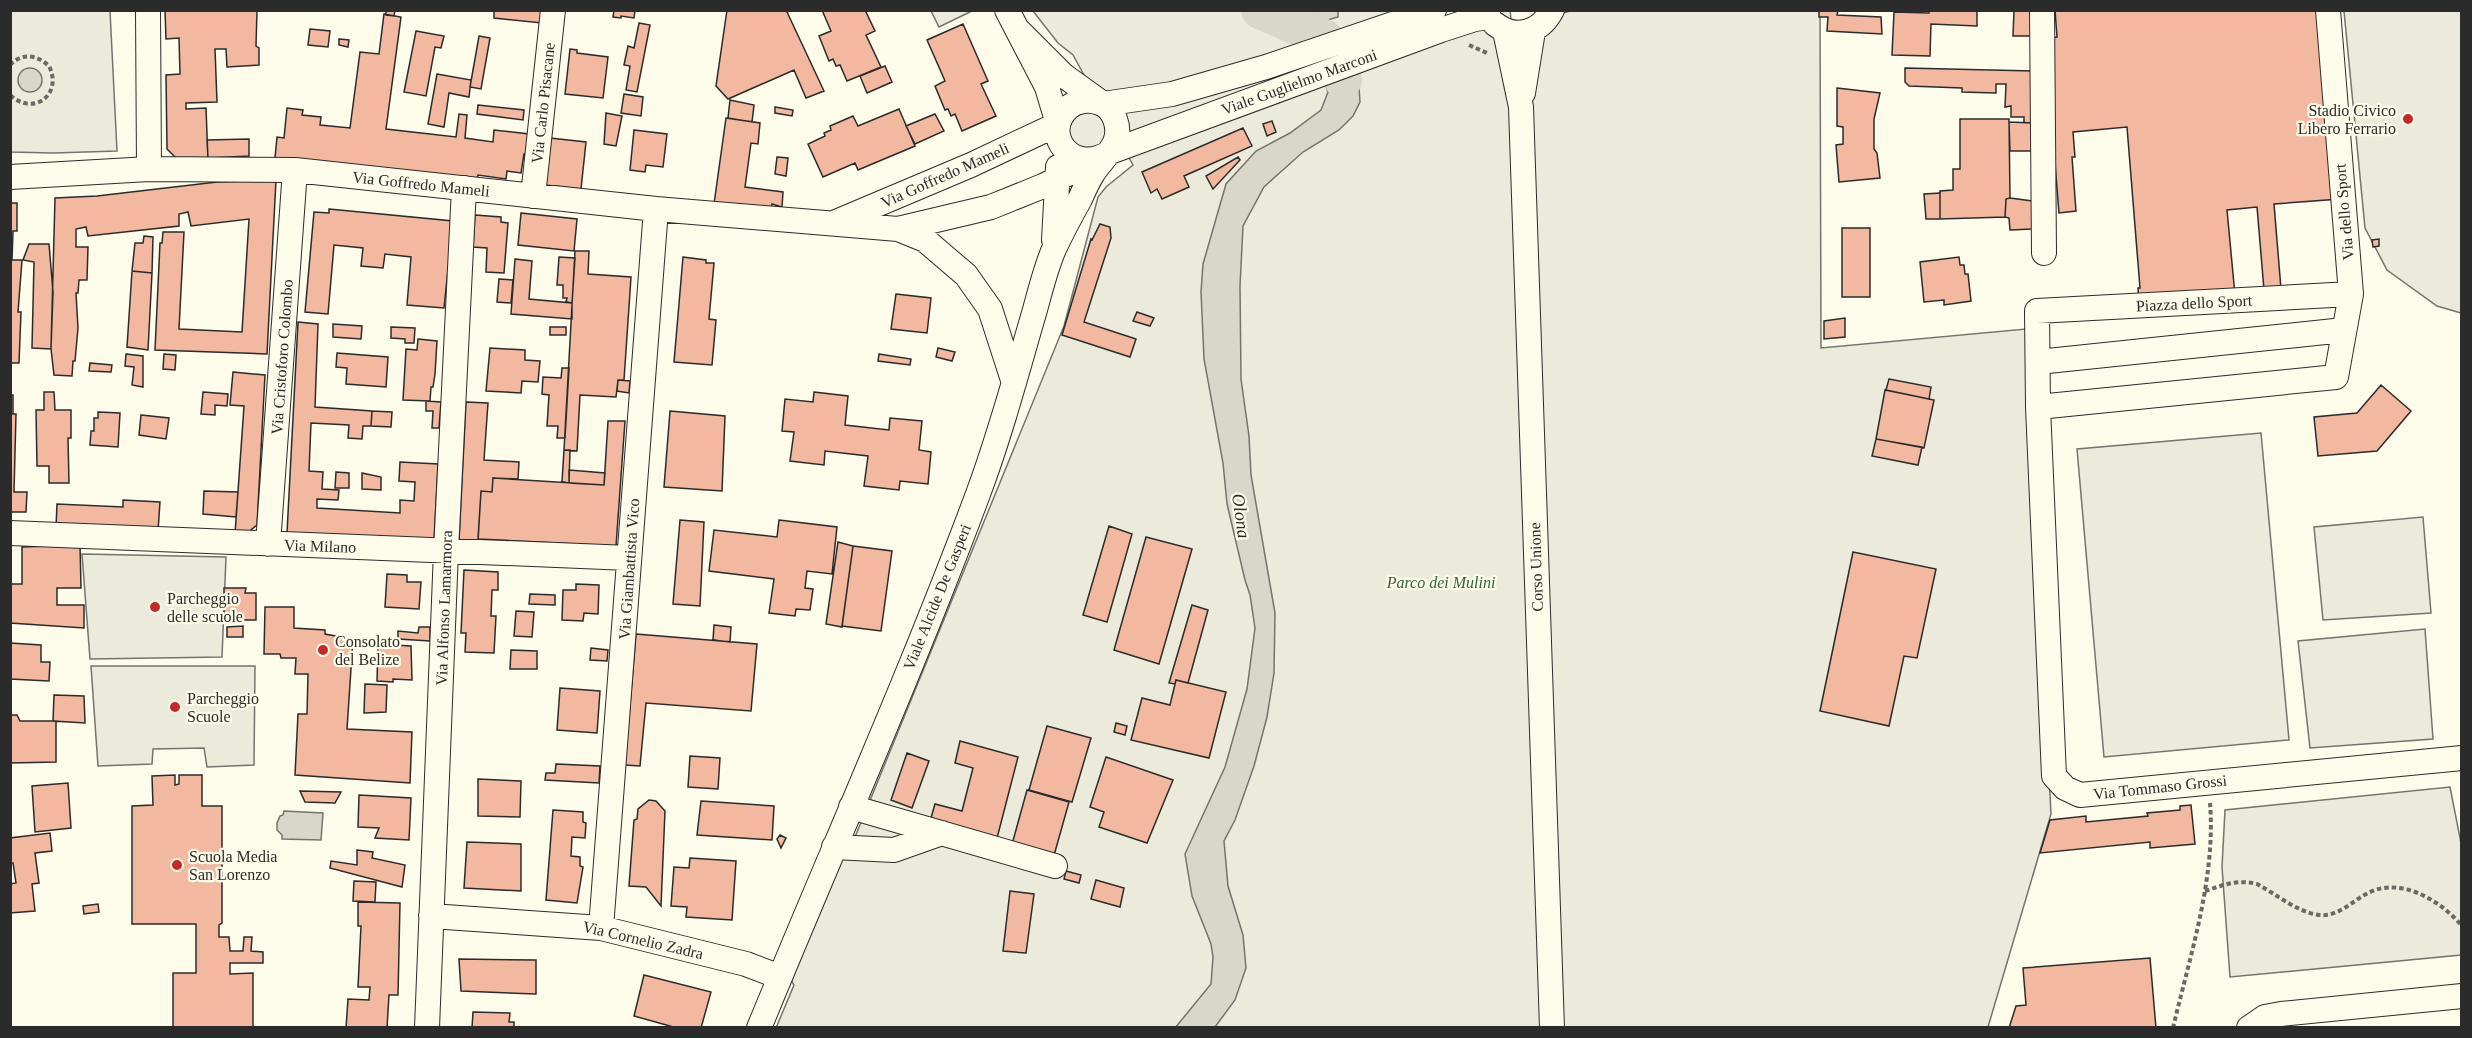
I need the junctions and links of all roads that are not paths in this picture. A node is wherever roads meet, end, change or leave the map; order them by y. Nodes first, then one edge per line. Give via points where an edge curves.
1 (148, 10) edge
2 (553, 10) edge
3 (1552, 10) edge
4 (2042, 10) edge
5 (2328, 10) edge
6 (1437, 20) edge
7 (1493, 20) edge
8 (1013, 21) edge
9 (1533, 31) junction
10 (1103, 104) junction
11 (1521, 107) junction
12 (1058, 130) junction
13 (1103, 156) junction
14 (149, 169) junction
15 (295, 170) junction
16 (10, 177) edge
17 (1058, 179) junction
18 (464, 188) junction
19 (533, 196) junction
20 (656, 209) junction
21 (831, 224) junction
22 (898, 229) junction
23 (1053, 251) junction
24 (2044, 253) dead end
25 (2351, 294) junction
26 (2344, 330) junction
27 (2038, 362) junction
28 (1014, 383) junction
29 (2038, 407) junction
30 (10, 533) edge
31 (268, 544) junction
32 (446, 551) junction
33 (629, 558) junction
34 (2462, 758) edge
35 (851, 807) junction
36 (942, 833) junction
37 (834, 847) junction
38 (1055, 866) dead end
39 (431, 916) junction
40 (601, 928) junction
41 (780, 976) junction
42 (2462, 996) edge
43 (427, 1028) edge
44 (759, 1028) edge
45 (1552, 1028) edge
46 (2249, 1028) edge

1 - 14 street
2 - 19 street, Via Carlo Pisacane
3 - 9 street via 1548,19
4 - 24 street
5 - 25 street, Via dello Sport
6 - 7 street, Viale Guglielmo Marconi
6 - 10 street, Viale Guglielmo Marconi via 1172,94
6 - 13 street, Viale Guglielmo Marconi via 1277,91
7 - 9 street, Viale Guglielmo Marconi via 1524,33
7 - 11 street, Corso Unione
8 - 10 street via 1063,75
8 - 12 street via 1047,87
9 - 11 street, Corso Unione
10 - 12 street via 1075,103 1061,116
10 - 13 street via 1111,111 1118,132 1116,143
11 - 45 street, Corso Unione
12 - 13 street via 1068,153 1080,160
12 - 17 street
12 - 21 street, Via Goffredo Mameli
13 - 17 street, Via Goffredo Mameli
13 - 23 street
14 - 15 street, Via Goffredo Mameli
14 - 16 street, Via Goffredo Mameli
15 - 18 street, Via Goffredo Mameli
15 - 31 street, Via Cristoforo Colombo
17 - 22 street, Via Goffredo Mameli via 991,207
17 - 23 street
18 - 19 street, Via Goffredo Mameli
18 - 32 street, Via Alfonso Lamarmora
19 - 20 street, Via Goffredo Mameli
20 - 21 street, Via Goffredo Mameli
20 - 33 street, Via Giambattista Vico
21 - 22 street, Via Goffredo Mameli
22 - 28 street, Via Goffredo Mameli via 925,240 966,275 990,309
23 - 28 street, Viale Alcide De Gasperi
25 - 26 street, Via dello Sport
25 - 27 street, Piazza dello Sport via 2037,311
26 - 27 street
26 - 29 street, Via dello Sport via 2336,377
27 - 29 street
28 - 35 street, Viale Alcide De Gasperi via 957,550
29 - 34 street, Via Tommaso Grossi via 2054,776 2065,788 2080,795
30 - 31 street, Via Milano
31 - 32 street, Via Milano
32 - 33 street, Via Milano
32 - 39 street, Via Alfonso Lamarmora
33 - 40 street, Via Giambattista Vico
35 - 36 street
35 - 37 street, Viale Alcide De Gasperi
36 - 37 street via 894,850
36 - 38 street
37 - 41 street, Viale Alcide De Gasperi
39 - 40 street, Via Cornelio Zadra
39 - 43 street, Via Alfonso Lamarmora
40 - 41 street, Via Cornelio Zadra
41 - 44 street, Viale Alcide De Gasperi
42 - 46 street via 2281,1014 2265,1017

